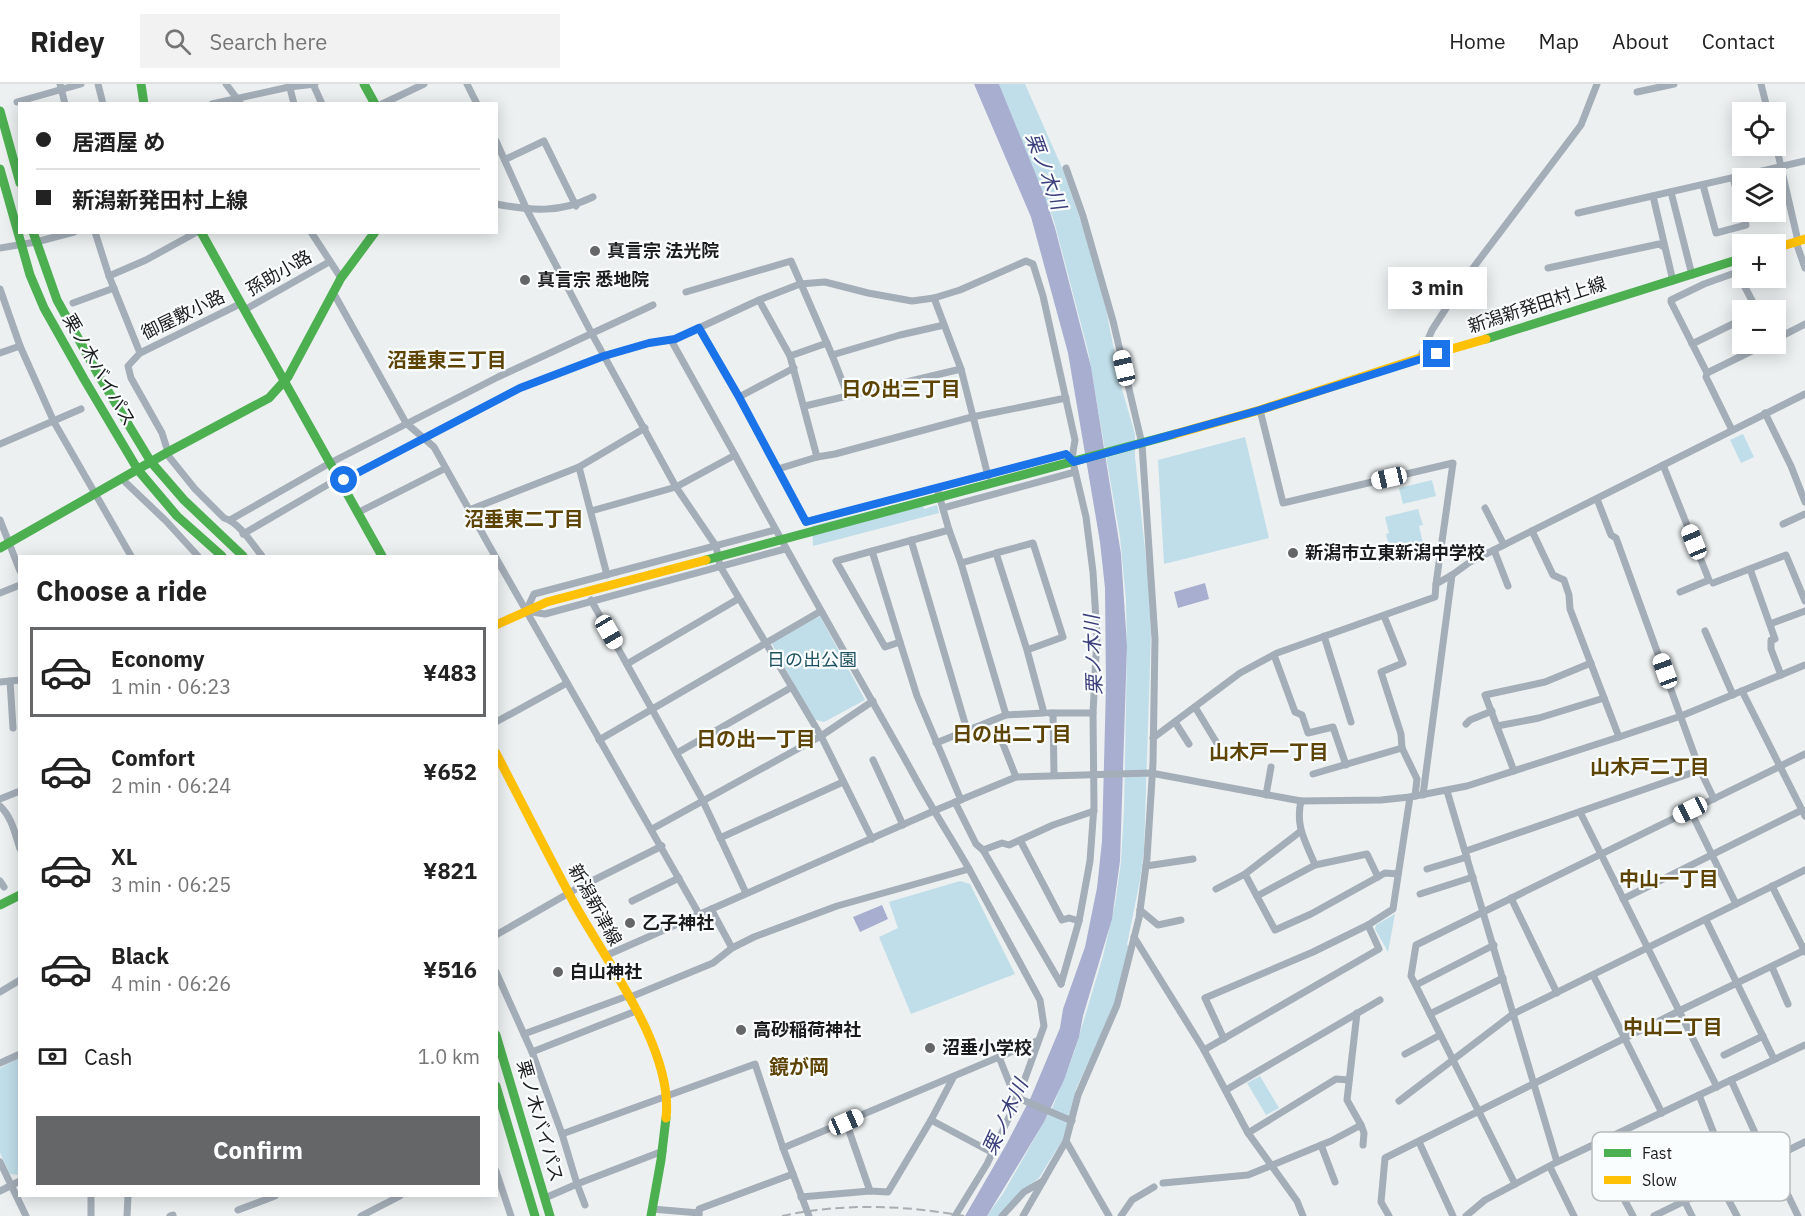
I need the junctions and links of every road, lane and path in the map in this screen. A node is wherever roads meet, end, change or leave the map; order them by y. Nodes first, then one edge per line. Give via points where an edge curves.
1 (81, 84) edge
2 (98, 84) edge
3 (141, 84) edge
4 (226, 84) edge
5 (314, 84) edge
6 (364, 84) edge
7 (424, 84) edge
8 (467, 84) edge
9 (1598, 84) edge
10 (1674, 84) edge
11 (1761, 84) edge
12 (289, 86) edge
13 (61, 87) edge
14 (1637, 92) dead end
15 (240, 101) edge
16 (17, 102) dead end
17 (65, 102) edge
18 (102, 102) edge
19 (144, 102) edge
20 (293, 102) edge
21 (321, 102) edge
22 (374, 102) edge
23 (386, 102) edge
24 (476, 102) edge
25 (1766, 102) edge
26 (0, 111) edge
27 (498, 145) edge
28 (1779, 156) edge
29 (506, 159) junction
30 (1805, 161) edge
31 (1781, 166) junction
32 (1066, 168) dead end
33 (1772, 168) edge
34 (0, 169) edge
35 (18, 176) edge
36 (1732, 177) edge
37 (1703, 184) junction
38 (1671, 192) junction
39 (1653, 196) junction
40 (593, 197) dead end
41 (498, 204) edge
42 (576, 206) junction
43 (527, 210) junction
44 (1578, 213) dead end
45 (1745, 222) edge
46 (18, 233) edge
47 (18, 234) edge
48 (58, 234) edge
49 (96, 234) edge
50 (195, 234) edge
51 (200, 234) edge
52 (312, 234) edge
53 (374, 234) edge
54 (34, 237) edge
55 (1800, 240) edge
56 (21, 244) junction
57 (1664, 247) junction
58 (0, 248) edge
59 (329, 262) junction
60 (1732, 262) edge
61 (1548, 268) dead end
62 (1805, 268) edge
63 (1732, 274) edge
64 (1692, 275) junction
65 (109, 276) junction
66 (341, 278) junction
67 (1672, 280) junction
68 (800, 284) junction
69 (114, 288) junction
70 (0, 289) edge
71 (333, 292) junction
72 (686, 292) dead end
73 (934, 298) junction
74 (759, 300) junction
75 (73, 303) dead end
76 (240, 304) junction
77 (653, 305) dead end
78 (246, 313) junction
79 (1805, 324) edge
80 (944, 325) junction
81 (1732, 325) edge
82 (699, 328) junction
83 (592, 334) junction
84 (1786, 334) edge
85 (670, 340) junction
86 (826, 343) junction
87 (1692, 345) junction
88 (20, 346) junction
89 (0, 353) edge
90 (140, 353) junction
91 (1746, 354) edge
92 (832, 355) junction
93 (604, 356) junction
94 (790, 356) junction
95 (1420, 358) junction
96 (794, 368) junction
97 (962, 369) junction
98 (1707, 373) junction
99 (283, 380) junction
100 (1805, 394) edge
101 (848, 396) junction
102 (739, 397) junction
103 (1066, 398) junction
104 (805, 406) junction
105 (81, 409) dead end
106 (1260, 410) junction
107 (1766, 414) junction
108 (972, 417) junction
109 (54, 422) junction
110 (406, 423) junction
111 (645, 428) junction
112 (1732, 430) junction
113 (424, 438) junction
114 (0, 444) edge
115 (1138, 445) junction
116 (167, 452) junction
117 (735, 455) junction
118 (817, 457) junction
119 (151, 462) junction
120 (330, 463) junction
121 (1073, 464) junction
122 (1663, 465) junction
123 (579, 467) junction
124 (444, 469) junction
125 (778, 469) junction
126 (138, 470) junction
127 (988, 476) junction
128 (122, 479) junction
129 (340, 482) junction
130 (676, 487) junction
131 (937, 488) junction
132 (96, 494) junction
133 (1597, 499) junction
134 (1805, 502) edge
135 (944, 508) junction
136 (1485, 508) dead end
137 (469, 510) junction
138 (591, 511) junction
139 (357, 513) junction
140 (1805, 514) edge
141 (0, 520) edge
142 (230, 520) junction
143 (1783, 524) dead end
144 (775, 530) junction
145 (949, 530) junction
146 (1532, 531) junction
147 (243, 534) junction
148 (911, 540) junction
149 (10, 543) junction
150 (1504, 545) junction
151 (716, 546) junction
152 (0, 548) edge
153 (785, 549) junction
154 (1494, 550) junction
155 (872, 551) junction
156 (996, 553) junction
157 (130, 555) edge
158 (197, 555) edge
159 (221, 555) edge
160 (242, 555) edge
161 (261, 555) edge
162 (381, 555) edge
163 (494, 555) edge
164 (498, 561) edge
165 (961, 563) junction
166 (18, 565) edge
167 (720, 566) junction
168 (1750, 569) junction
169 (607, 575) junction
170 (1452, 575) junction
171 (1713, 583) dead end
172 (1436, 584) junction
173 (18, 586) edge
174 (1508, 586) dead end
175 (1680, 592) dead end
176 (0, 593) edge
177 (738, 599) junction
178 (591, 600) junction
179 (1805, 601) edge
180 (1805, 610) edge
181 (526, 611) junction
182 (821, 611) junction
183 (1384, 616) junction
184 (498, 624) edge
185 (1770, 624) junction
186 (1705, 631) dead end
187 (1324, 636) junction
188 (900, 642) junction
189 (765, 644) junction
190 (1027, 650) junction
191 (1274, 655) junction
192 (1591, 663) junction
193 (627, 664) junction
194 (1805, 665) edge
195 (1781, 675) junction
196 (18, 680) edge
197 (10, 681) junction
198 (0, 682) edge
199 (567, 684) junction
200 (792, 687) junction
201 (1742, 691) junction
202 (1733, 695) junction
203 (1604, 698) junction
204 (873, 701) junction
205 (1195, 707) junction
206 (653, 710) junction
207 (1492, 711) junction
208 (1044, 713) junction
209 (1053, 713) junction
210 (1093, 713) junction
211 (1006, 715) junction
212 (1681, 716) junction
213 (498, 721) edge
214 (1175, 722) junction
215 (1351, 722) dead end
216 (1466, 724) dead end
217 (1497, 726) junction
218 (13, 728) dead end
219 (967, 730) junction
220 (820, 736) junction
221 (1619, 737) junction
222 (1153, 738) junction
223 (1001, 739) dead end
224 (599, 740) junction
225 (936, 743) junction
226 (1189, 744) dead end
227 (1218, 745) dead end
228 (1402, 748) junction
229 (677, 753) junction
230 (1805, 754) edge
231 (498, 757) edge
232 (873, 760) dead end
233 (1346, 765) junction
234 (1779, 766) junction
235 (1271, 767) dead end
236 (1701, 770) junction
237 (1514, 771) junction
238 (1151, 773) junction
239 (1313, 774) dead end
240 (1054, 775) junction
241 (1093, 775) junction
242 (1016, 777) junction
243 (843, 782) junction
244 (1447, 791) junction
245 (18, 792) edge
246 (1266, 795) junction
247 (1416, 796) junction
248 (0, 799) edge
249 (702, 799) junction
250 (1714, 799) junction
251 (958, 801) junction
252 (1301, 801) junction
253 (0, 806) edge
254 (936, 810) junction
255 (1690, 810) junction
256 (1094, 811) junction
257 (1580, 812) junction
258 (1803, 813) edge
259 (903, 825) junction
260 (652, 829) junction
261 (1301, 831) junction
262 (720, 838) junction
263 (872, 839) junction
264 (1020, 840) junction
265 (18, 843) edge
266 (662, 846) junction
267 (983, 850) junction
268 (1467, 854) junction
269 (1601, 854) junction
270 (1713, 855) junction
271 (1193, 859) dead end
272 (1315, 865) junction
273 (1146, 866) junction
274 (969, 869) junction
275 (1427, 869) dead end
276 (1805, 870) edge
277 (1245, 874) junction
278 (1398, 874) junction
279 (1378, 877) junction
280 (1473, 877) junction
281 (679, 878) junction
282 (1772, 886) junction
283 (1215, 889) dead end
284 (569, 893) junction
285 (746, 893) junction
286 (1420, 894) dead end
287 (18, 896) edge
288 (1257, 896) junction
289 (1511, 898) junction
290 (1623, 899) junction
291 (632, 901) dead end
292 (1736, 904) junction
293 (0, 905) edge
294 (711, 909) junction
295 (1140, 910) junction
296 (1483, 912) junction
297 (699, 914) junction
298 (1181, 920) dead end
299 (1706, 920) junction
300 (1079, 921) junction
301 (1368, 925) junction
302 (498, 933) edge
303 (1134, 937) junction
304 (1494, 945) junction
305 (732, 948) junction
306 (1648, 949) junction
307 (1805, 951) edge
308 (605, 956) junction
309 (1772, 967) junction
310 (1593, 975) junction
311 (498, 976) edge
312 (1503, 978) junction
313 (18, 981) edge
314 (1737, 983) junction
315 (1416, 985) junction
316 (0, 992) edge
317 (1557, 993) junction
318 (625, 998) junction
319 (1380, 1000) dead end
320 (1788, 1004) dead end
321 (636, 1011) junction
322 (1679, 1011) junction
323 (1357, 1013) junction
324 (1430, 1014) junction
325 (1513, 1014) junction
326 (524, 1034) junction
327 (1440, 1035) junction
328 (1763, 1036) junction
329 (1224, 1039) junction
330 (1623, 1039) junction
331 (1037, 1041) junction
332 (498, 1042) edge
333 (1805, 1045) edge
334 (1204, 1050) junction
335 (532, 1052) junction
336 (1405, 1054) dead end
337 (18, 1055) edge
338 (1724, 1055) dead end
339 (999, 1057) junction
340 (1774, 1059) junction
341 (1452, 1060) junction
342 (0, 1063) edge
343 (953, 1078) junction
344 (1349, 1080) junction
345 (1731, 1080) junction
346 (1534, 1085) junction
347 (1717, 1087) junction
348 (1226, 1090) junction
349 (498, 1093) edge
350 (1699, 1095) junction
351 (667, 1096) junction
352 (1019, 1100) junction
353 (1399, 1101) dead end
354 (1479, 1112) junction
355 (1662, 1113) junction
356 (931, 1120) junction
357 (1069, 1120) junction
358 (846, 1122) junction
359 (1361, 1125) junction
360 (1622, 1132) edge
361 (1713, 1132) edge
362 (1755, 1132) edge
363 (1248, 1133) junction
364 (562, 1134) junction
365 (1066, 1141) junction
366 (1419, 1142) junction
367 (1805, 1142) edge
368 (1321, 1145) junction
369 (1363, 1145) dead end
370 (1592, 1146) edge
371 (783, 1148) junction
372 (663, 1150) junction
373 (1790, 1150) edge
374 (993, 1153) junction
375 (0, 1162) edge
376 (1557, 1162) junction
377 (1272, 1166) junction
378 (1550, 1167) junction
379 (793, 1174) junction
380 (498, 1177) edge
381 (1046, 1179) junction
382 (18, 1182) edge
383 (1335, 1182) dead end
384 (1163, 1183) dead end
385 (577, 1184) junction
386 (1515, 1184) junction
387 (12, 1185) junction
388 (1154, 1187) dead end
389 (0, 1191) edge
390 (870, 1191) junction
391 (91, 1197) edge
392 (128, 1197) edge
393 (272, 1197) edge
394 (383, 1197) edge
395 (398, 1197) edge
396 (801, 1197) junction
397 (545, 1198) junction
398 (1790, 1199) edge
399 (1625, 1201) edge
400 (1729, 1201) edge
401 (1685, 1202) joint
402 (386, 1203) junction
403 (585, 1205) dead end
404 (238, 1210) dead end
405 (651, 1213) edge
406 (699, 1214) edge
407 (26, 1216) edge
408 (92, 1216) edge
409 (127, 1216) edge
410 (361, 1216) edge
411 (511, 1216) edge
412 (535, 1216) edge
413 (550, 1216) edge
414 (809, 1216) edge
415 (955, 1216) edge
416 (1002, 1216) edge
417 (1023, 1216) edge
418 (1109, 1216) edge
419 (1121, 1216) edge
420 (1303, 1216) edge
421 (1389, 1216) edge
422 (1453, 1216) edge
423 (1467, 1216) edge
424 (1575, 1216) edge
425 (1633, 1216) edge
426 (1654, 1216) edge
427 (1692, 1216) edge
428 (1737, 1216) edge
429 (1798, 1216) edge

1 - 13 street
2 - 18 street
3 - 19 main road
4 - 15 street
5 - 12 street
5 - 21 street
6 - 22 main road
7 - 23 street
8 - 24 street
9 - 95 street via 1581,125 1467,276 1432,330
10 - 14 street
11 - 25 street
12 - 15 street
12 - 20 street
13 - 16 street
13 - 17 street
26 - 35 main road
27 - 29 street
28 - 31 street
29 - 42 street via 544,141
29 - 43 street
30 - 31 street
31 - 33 street
31 - 55 street
32 - 115 street via 1113,321
34 - 46 main road, 栗ノ木バイパス
36 - 37 street
37 - 38 street
37 - 45 street via 1716,233 1746,225
38 - 39 street
38 - 64 street
39 - 44 street
39 - 57 street
40 - 42 street
41 - 43 street
42 - 43 street
43 - 83 street
47 - 56 main road, 栗ノ木バイパス
48 - 54 street
49 - 65 street
50 - 65 street
51 - 76 main road
52 - 59 street
53 - 66 main road
54 - 56 street
54 - 119 main road, 栗ノ木バイパス via 57,300
55 - 62 street
56 - 58 street
56 - 126 main road, 栗ノ木バイパス via 44,308
57 - 61 street via 1659,244
57 - 67 street
59 - 66 street
59 - 78 street, 孫助小路 via 246,309
60 - 64 main road, 新潟新発田村上線
63 - 87 street via 1671,300
64 - 67 main road, 新潟新発田村上線
65 - 69 street
66 - 71 main road
67 - 95 main road, 新潟新発田村上線
68 - 72 street via 790,261
68 - 73 street via 825,282 912,301
68 - 74 street
68 - 86 street
69 - 75 street
69 - 90 street
70 - 88 street
71 - 99 main road
71 - 110 street
73 - 80 street
73 - 103 street via 1026,261 1033,264
74 - 82 street
74 - 94 street
76 - 78 main road
76 - 90 street, 御屋敷小路
77 - 83 street
78 - 99 main road
79 - 84 street
80 - 92 street
80 - 97 street
81 - 87 street
82 - 85 street
82 - 102 street
83 - 93 street
83 - 110 street
85 - 93 street
85 - 117 street
86 - 92 street
86 - 94 street
87 - 98 street
88 - 89 street
88 - 109 street
90 - 116 street via 128,366 131,378 162,433
91 - 98 street
92 - 101 street
93 - 111 street
93 - 113 street via 520,388
94 - 96 street
95 - 106 main road, 新潟新発田村上線
96 - 102 street
96 - 104 street
97 - 101 street
97 - 108 street
98 - 112 street
99 - 116 main road via 269,399
99 - 120 main road
100 - 107 street
101 - 104 street
102 - 125 street
103 - 108 street
103 - 121 street via 1075,440
104 - 118 street
105 - 109 street
106 - 115 main road, 新潟新発田村上線
106 - 172 street via 1282,503 1453,463
107 - 112 street
107 - 134 street
108 - 118 street
108 - 127 street
109 - 114 street
109 - 132 street
110 - 113 street
110 - 120 street
111 - 123 street
111 - 130 street
112 - 122 street
113 - 124 street via 434,447
113 - 129 street
115 - 121 main road, 新潟新発田村上線
115 - 222 street via 1155,639
116 - 119 main road
116 - 142 street via 195,489
117 - 130 street
117 - 144 street
118 - 125 street
119 - 126 main road
119 - 160 main road, 栗ノ木バイパス
120 - 129 main road
120 - 142 street
121 - 127 street via 1066,454
121 - 135 street
121 - 181 main road, 新潟新発田村上線 via 547,602
121 - 210 street via 1086,517 1093,572 1097,636
122 - 133 street
122 - 175 street via 1709,580
123 - 137 street
123 - 138 street
124 - 137 street
124 - 139 street
125 - 131 street via 806,522
126 - 128 main road
126 - 159 main road, 栗ノ木バイパス via 177,516
127 - 131 street
128 - 132 main road
128 - 158 street
129 - 139 main road
129 - 147 street via 334,481
130 - 138 street
130 - 151 street
131 - 135 street
132 - 149 main road
132 - 157 street
133 - 146 street
133 - 212 street via 1611,535 1616,538
135 - 145 street
136 - 150 street
137 - 163 street
138 - 169 street
139 - 162 main road
140 - 143 street
141 - 149 street
142 - 147 street
144 - 151 street
144 - 153 street
145 - 148 street
145 - 165 street
146 - 150 street
146 - 192 street via 1553,575 1564,580 1570,609
147 - 161 street
148 - 155 street
148 - 219 street
149 - 152 main road
149 - 166 street
150 - 154 street
151 - 167 street
151 - 169 street
153 - 167 street
153 - 182 street
154 - 170 street
154 - 174 street
155 - 188 street
155 - 188 street via 836,561 885,647
156 - 165 street
156 - 190 street
156 - 190 street via 1033,543 1063,637
164 - 181 street
165 - 211 street
167 - 177 street
167 - 178 street
168 - 171 street
168 - 179 street via 1786,555
168 - 185 street
169 - 181 street via 534,594
170 - 172 street
170 - 247 street
172 - 183 street via 1435,597
173 - 176 street
177 - 189 street
177 - 193 street
178 - 181 street via 544,614
178 - 193 street
180 - 185 street
181 - 184 main road, 新潟新発田村上線
181 - 199 street
182 - 189 street
182 - 204 street
183 - 187 street
183 - 228 street via 1403,663 1381,672
185 - 195 street via 1775,639 1771,640 1772,649
186 - 202 street
187 - 191 street
187 - 215 street
188 - 225 street
189 - 200 street
189 - 206 street
190 - 208 street
191 - 205 street
191 - 233 street via 1295,712 1302,716 1308,733 1334,728
192 - 203 street
192 - 207 street via 1545,682 1485,695
193 - 206 street
194 - 195 street
195 - 201 street
196 - 197 street
197 - 198 street
197 - 218 street
199 - 213 street
199 - 224 street
200 - 220 street
200 - 229 street
201 - 202 street
201 - 234 street
202 - 212 street
203 - 217 street
203 - 221 street
204 - 220 street
204 - 254 street
205 - 214 street
205 - 227 street
206 - 224 street
206 - 229 street
207 - 216 street
207 - 217 street
208 - 209 street
208 - 211 street
209 - 210 street
209 - 240 street
210 - 241 street
211 - 219 street
212 - 221 street
212 - 236 street
214 - 222 street
214 - 226 street
217 - 237 street
219 - 225 street
220 - 243 street
220 - 249 street
221 - 237 street
222 - 238 street
223 - 242 street
224 - 260 street
225 - 251 street
228 - 233 street
228 - 247 street via 1417,779
229 - 249 street
230 - 234 street
231 - 284 main road, 新潟新津線
232 - 259 street
233 - 239 street
234 - 250 street
234 - 258 street
235 - 246 street
236 - 250 street
236 - 257 street
237 - 244 street
238 - 241 street
238 - 246 street
238 - 273 street
240 - 241 street
240 - 242 street
241 - 256 street
242 - 251 street
243 - 262 street
243 - 263 street
244 - 247 street
244 - 268 street
245 - 248 street
246 - 252 street
247 - 252 street
247 - 278 street
249 - 260 street
249 - 262 street
250 - 255 street
251 - 254 street
251 - 267 street via 976,844
252 - 261 street
253 - 265 street
254 - 259 street
254 - 274 street
255 - 269 street
255 - 270 street
256 - 264 street
256 - 300 street
257 - 268 street
257 - 269 street
258 - 270 street
259 - 263 street
260 - 266 street
261 - 272 street
261 - 277 street
262 - 285 street
263 - 285 street
264 - 267 street
264 - 300 street via 1062,920
266 - 281 street
266 - 284 street
267 - 300 street via 1061,984
268 - 275 street
268 - 280 street
269 - 289 street
269 - 290 street
270 - 290 street
270 - 292 street
271 - 273 street
272 - 279 street via 1367,854
272 - 288 street
273 - 295 street
274 - 305 street via 837,906
274 - 331 street via 1040,1000 1044,1026
276 - 282 street
277 - 283 street
277 - 288 street
278 - 279 street via 1384,873
278 - 301 street via 1393,909
279 - 288 street via 1275,930
280 - 286 street
280 - 296 street
281 - 291 street
281 - 297 street
282 - 292 street
282 - 307 street
284 - 302 street
284 - 308 main road, 新潟新津線
285 - 294 street
287 - 293 main road
289 - 296 street
289 - 317 street
290 - 306 street
292 - 299 street
294 - 297 street
294 - 305 street
295 - 298 street via 1158,925
295 - 303 street
296 - 304 street
296 - 315 street via 1416,945 1412,976
297 - 308 street
299 - 306 street
299 - 314 street
301 - 329 street via 1379,949
301 - 329 street via 1205,999
303 - 334 street
303 - 357 street via 1117,1005
304 - 312 street
304 - 315 street
305 - 318 street via 713,963
306 - 310 street
306 - 322 street
307 - 309 street
308 - 318 main road, 新潟新津線
309 - 314 street
309 - 320 street
310 - 317 street
310 - 330 street
311 - 326 street
312 - 324 street
312 - 325 street
313 - 316 street
314 - 322 street
314 - 328 street
315 - 324 street
317 - 325 street
318 - 321 main road, 新潟新津線
318 - 326 street
319 - 323 street
321 - 335 street
321 - 351 main road, 新潟新津線
322 - 330 street
322 - 347 street
323 - 344 street
323 - 348 street
324 - 327 street
325 - 341 street
325 - 346 street
326 - 335 street
327 - 336 street
327 - 341 street
328 - 338 street
328 - 340 street
329 - 334 street
330 - 346 street
330 - 355 street
331 - 339 street
331 - 352 street
332 - 397 main road, 栗ノ木バイパス
333 - 340 street
334 - 348 street
335 - 364 street
337 - 342 street
339 - 343 street
339 - 352 street
340 - 345 street
341 - 353 street
341 - 354 street
343 - 356 street
343 - 358 street
344 - 359 street via 1347,1100
344 - 363 street via 1336,1079
345 - 347 street
345 - 362 street
346 - 354 street
346 - 376 street
347 - 350 street
348 - 363 street
349 - 412 main road, 栗ノ木バイパス
350 - 355 street
350 - 361 street
351 - 364 street
351 - 371 street via 755,1064
351 - 372 main road, 新潟新津線
352 - 357 street
352 - 374 street
354 - 366 street
354 - 386 street
355 - 360 street
356 - 374 street
356 - 390 street via 888,1192
357 - 365 street
358 - 371 street
358 - 390 street
359 - 368 street
359 - 369 street
363 - 377 street
364 - 385 street
365 - 381 street
365 - 418 street
366 - 421 street via 1385,1158 1381,1202
366 - 422 street
367 - 373 street
368 - 377 street
368 - 383 street
370 - 376 street
371 - 379 street
372 - 385 street
372 - 405 main road, 新潟新津線
374 - 415 street
375 - 387 street
376 - 378 street
377 - 384 street via 1248,1175
377 - 420 street
378 - 386 street
378 - 424 street
379 - 396 street
379 - 406 street via 699,1209
380 - 411 street
381 - 416 street via 1024,1192
381 - 417 street
382 - 387 street
385 - 397 street
385 - 403 street
386 - 423 street via 1485,1200
387 - 389 street
387 - 407 street
388 - 419 street via 1132,1200
390 - 396 street
391 - 408 street
392 - 409 street
393 - 404 street
394 - 402 street
395 - 402 street
396 - 414 street
397 - 413 main road, 栗ノ木バイパス
398 - 429 street
399 - 425 street
400 - 428 street
401 - 426 street
401 - 427 street
402 - 410 street
405 - 406 street

